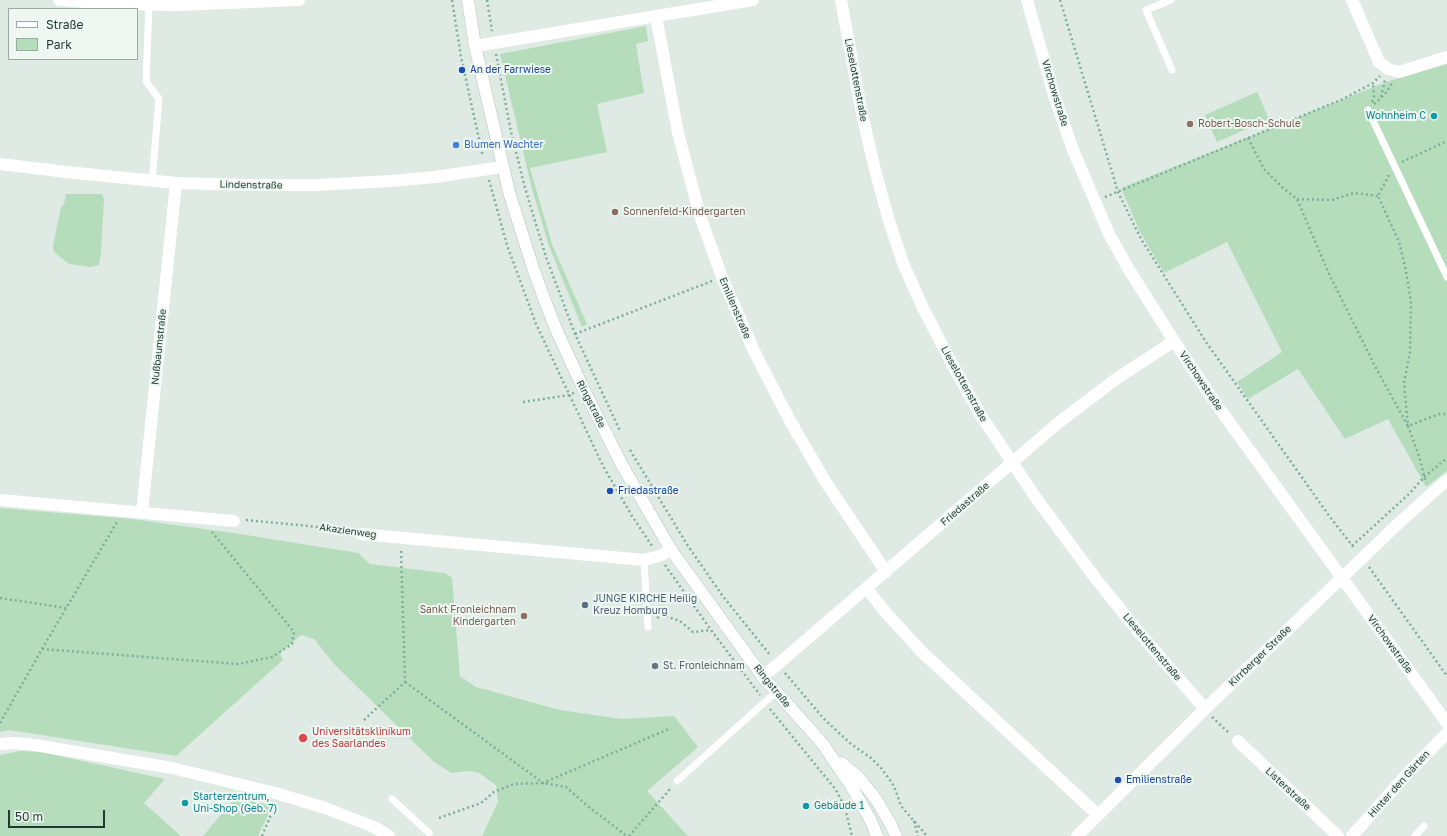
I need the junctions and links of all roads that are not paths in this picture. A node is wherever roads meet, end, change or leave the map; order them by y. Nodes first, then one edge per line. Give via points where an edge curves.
1 (59, 0) edge
2 (299, 0) edge
3 (468, 0) edge
4 (753, 0) edge
5 (841, 0) edge
6 (1171, 0) edge
7 (1352, 0) edge
8 (177, 2) edge
9 (1030, 3) edge
10 (149, 5) junction
11 (656, 16) junction
12 (475, 46) junction
13 (1447, 57) edge
14 (1172, 70) dead end
15 (1368, 110) road end
16 (0, 164) edge
17 (502, 168) junction
18 (152, 181) junction
19 (176, 183) junction
20 (1447, 277) edge
21 (1174, 341) junction
22 (1013, 463) junction
23 (1447, 480) edge
24 (0, 500) edge
25 (142, 512) junction
26 (234, 521) road end
27 (361, 534) road end
28 (671, 550) junction
29 (644, 560) junction
30 (886, 572) junction
31 (1342, 578) junction
32 (867, 589) junction
33 (648, 624) road end
34 (763, 676) junction
35 (776, 692) junction
36 (1204, 709) junction
37 (1447, 723) edge
38 (1447, 733) edge
39 (1238, 741) road end
40 (0, 744) edge
41 (829, 754) junction
42 (677, 780) road end
43 (392, 800) dead end
44 (1098, 815) junction
45 (1424, 826) dead end
46 (429, 833) dead end
47 (1355, 835) edge
48 (389, 836) edge
49 (877, 836) edge
50 (896, 836) edge
51 (1077, 836) edge
52 (1338, 836) edge
53 (1415, 836) edge

1 - 10 street
2 - 8 street
3 - 12 street, Ringstraße
4 - 11 street
5 - 22 street, Lieselottenstraße via 862,114 889,221 903,263 952,364 980,414
6 - 14 lane via 1146,10
7 - 13 street via 1379,62 1393,70
8 - 10 street
9 - 21 street, Virchowstraße via 1054,95 1094,201 1128,268
10 - 18 lane via 146,81 159,100
11 - 12 street
11 - 30 street, Emilienstraße via 678,133 700,216 722,277 754,351 788,419 825,481
12 - 17 street, Ringstraße
15 - 20 lane
16 - 18 street, Lindenstraße
17 - 19 street, Lindenstraße via 435,178 318,185
17 - 28 street, Ringstraße via 533,268 561,340 622,465
18 - 19 street, Lindenstraße
19 - 25 street, Nußbaumstraße
21 - 22 street, Friedastraße via 1116,379 1058,423
21 - 31 street, Virchowstraße via 1219,408
22 - 30 street, Friedastraße
22 - 36 street, Lieselottenstraße via 1062,535 1096,579
23 - 31 street, Kirrberger Straße
24 - 25 street
25 - 26 street
27 - 29 street, Akazienweg
28 - 29 street, Akazienweg
28 - 34 street, Ringstraße
29 - 33 lane
30 - 32 street, Friedastraße
31 - 36 street, Kirrberger Straße
31 - 37 street, Virchowstraße
32 - 34 street, Friedastraße
32 - 44 street via 922,652
34 - 35 street, Ringstraße
35 - 41 street, Ringstraße
35 - 42 lane
36 - 44 street, Kirrberger Straße
38 - 47 street, Hinter den Gärten via 1406,775
39 - 52 street, Listerstraße
40 - 48 street via 35,745 172,768 279,794 324,808
41 - 49 street, Ringstraße via 850,784
41 - 50 street, Ringstraße via 858,777 876,799
43 - 46 lane
44 - 51 street, Kirrberger Straße
45 - 53 lane

